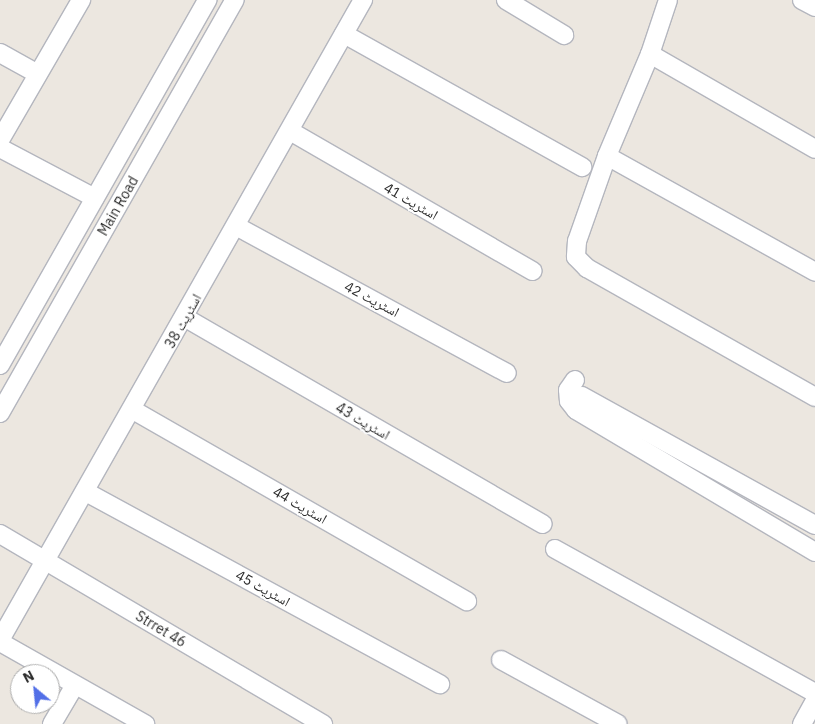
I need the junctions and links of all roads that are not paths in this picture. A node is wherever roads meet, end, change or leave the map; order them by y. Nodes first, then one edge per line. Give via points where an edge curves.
1 (81, 0) edge
2 (208, 0) edge
3 (235, 0) edge
4 (363, 0) edge
5 (506, 0) edge
6 (668, 0) edge
7 (802, 0) edge
8 (815, 7) edge
9 (344, 34) junction
10 (564, 35) dead end
11 (0, 53) edge
12 (650, 54) junction
13 (38, 74) junction
14 (290, 131) junction
15 (0, 140) edge
16 (0, 148) edge
17 (815, 149) edge
18 (607, 156) junction
19 (582, 167) dead end
20 (95, 198) junction
21 (236, 226) junction
22 (532, 271) dead end
23 (815, 272) edge
24 (184, 317) junction
25 (0, 365) edge
26 (508, 373) dead end
27 (575, 380) dead end
28 (582, 396) dead end
29 (815, 397) edge
30 (133, 410) junction
31 (0, 413) edge
32 (668, 444) junction
33 (657, 460) junction
34 (86, 492) junction
35 (542, 524) dead end
36 (815, 526) edge
37 (0, 534) edge
38 (555, 549) dead end
39 (815, 552) edge
40 (47, 561) junction
41 (467, 600) dead end
42 (0, 641) edge
43 (501, 660) dead end
44 (440, 684) dead end
45 (75, 685) junction
46 (815, 693) edge
47 (815, 701) edge
48 (52, 724) edge
49 (145, 724) edge
50 (323, 724) edge
51 (618, 724) edge
52 (802, 724) edge

1 - 13 street
2 - 20 street, Main Road
3 - 31 street, Main Road
4 - 9 street, اسٹریٹ 38
5 - 10 street
6 - 12 street
7 - 8 street
9 - 14 street, اسٹریٹ 38
9 - 19 street
11 - 13 street
12 - 17 street
12 - 18 street
13 - 15 street
14 - 21 street, اسٹریٹ 38
14 - 22 street, اسٹریٹ 41
16 - 20 street
18 - 23 street
18 - 29 street via 577,242 576,257 587,268
20 - 25 street, Main Road
21 - 24 street, اسٹریٹ 38
21 - 26 street, اسٹریٹ 42
24 - 30 street, اسٹریٹ 38
24 - 35 street, اسٹریٹ 43
27 - 33 street via 568,390 569,401 576,410
28 - 32 street
30 - 34 street, اسٹریٹ 38
30 - 41 street, اسٹریٹ 44
32 - 33 street
32 - 36 street
33 - 39 street
34 - 40 street, اسٹریٹ 38
34 - 44 street, اسٹریٹ 45
37 - 40 street, Strret 46
38 - 46 street
40 - 42 street, اسٹریٹ 38
40 - 50 street, Strret 46
42 - 45 street
43 - 51 street
45 - 48 street
45 - 49 street
47 - 52 street

